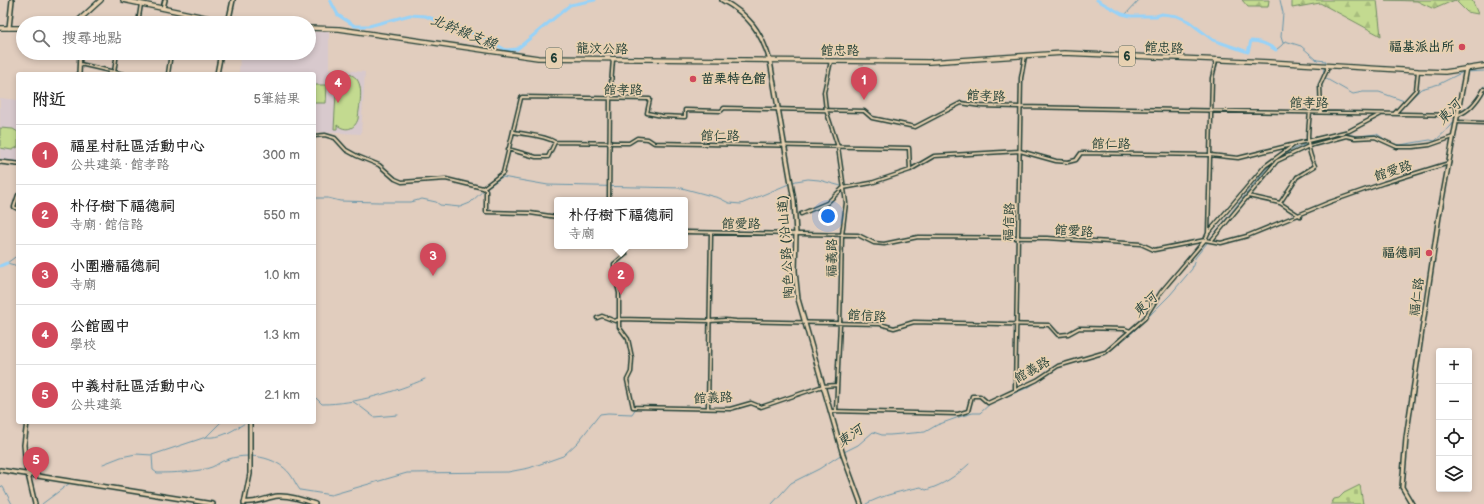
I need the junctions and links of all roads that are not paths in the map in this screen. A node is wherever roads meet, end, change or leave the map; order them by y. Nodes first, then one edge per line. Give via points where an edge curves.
1 (12, 0) edge
2 (101, 0) edge
3 (123, 0) edge
4 (166, 0) edge
5 (232, 0) edge
6 (722, 0) edge
7 (141, 4) junction
8 (163, 8) junction
9 (83, 16) edge
10 (139, 16) edge
11 (200, 16) edge
12 (229, 16) edge
13 (0, 28) edge
14 (9, 28) junction
15 (16, 28) edge
16 (316, 28) edge
17 (1025, 56) junction
18 (613, 59) junction
19 (80, 60) edge
20 (116, 60) edge
21 (170, 60) dead end
22 (220, 60) edge
23 (770, 61) junction
24 (831, 61) junction
25 (1216, 61) junction
26 (80, 64) junction
27 (1327, 66) junction
28 (1484, 66) edge
29 (1466, 68) junction
30 (1418, 71) junction
31 (79, 72) edge
32 (114, 72) joint
33 (168, 72) edge
34 (217, 72) edge
35 (1484, 89) edge
36 (610, 98) junction
37 (1020, 107) junction
38 (778, 109) junction
39 (826, 110) junction
40 (1210, 110) junction
41 (1310, 112) junction
42 (1321, 112) junction
43 (1382, 113) junction
44 (1395, 113) junction
45 (1458, 115) junction
46 (1456, 122) junction
47 (1484, 123) edge
48 (513, 132) junction
49 (316, 136) edge
50 (1453, 137) junction
51 (1307, 141) junction
52 (555, 142) junction
53 (610, 143) junction
54 (1295, 144) junction
55 (784, 146) junction
56 (1309, 146) junction
57 (838, 147) junction
58 (508, 149) junction
59 (1020, 151) junction
60 (1210, 155) junction
61 (0, 162) edge
62 (1449, 163) junction
63 (16, 164) edge
64 (910, 170) junction
65 (483, 188) junction
66 (843, 188) junction
67 (1248, 196) junction
68 (609, 197) edge
69 (1280, 203) junction
70 (801, 214) dead end
71 (1300, 216) junction
72 (554, 217) edge
73 (688, 232) edge
74 (711, 233) junction
75 (1208, 233) junction
76 (796, 234) junction
77 (842, 235) junction
78 (1017, 238) junction
79 (1205, 240) junction
80 (1210, 241) junction
81 (625, 249) edge
82 (597, 318) dead end
83 (619, 319) junction
84 (710, 321) junction
85 (804, 322) junction
86 (840, 323) junction
87 (1015, 325) junction
88 (1130, 331) junction
89 (837, 385) junction
90 (823, 386) junction
91 (1015, 390) junction
92 (708, 408) junction
93 (830, 411) junction
94 (836, 411) junction
95 (27, 424) edge
96 (250, 424) edge
97 (0, 470) edge
98 (28, 475) junction
99 (244, 503) edge
100 (35, 504) edge
101 (213, 504) edge
102 (315, 504) edge
103 (860, 504) edge
104 (1412, 504) edge

1 - 14 street
2 - 9 main road
3 - 7 main road
4 - 8 street
5 - 12 street
6 - 23 street, 陶色公路 (沿山道) via 750,21 763,41
7 - 8 main road
7 - 10 street
8 - 11 main road
13 - 14 main road
14 - 15 main road
16 - 18 main road, 龍汶公路 / 6 via 339,29 538,58
17 - 24 main road, 館忠路 / 6 via 937,62
17 - 25 main road, 館忠路 / 6 via 1064,53
17 - 37 street, 福信路
18 - 23 main road, 龍汶公路 / 6
18 - 36 street
19 - 26 street
20 - 32 street
21 - 33 street
22 - 34 street
23 - 24 main road, 館忠路 / 6
23 - 38 street, 陶色公路 (沿山道)
24 - 39 street, 福義路 via 824,92
25 - 27 main road, 館忠路 / 6
25 - 40 street
26 - 31 street
26 - 32 street
27 - 30 main road, 館忠路 / 6
27 - 42 street via 1320,85
28 - 29 main road, 館忠路 / 6
29 - 30 main road, 館忠路 / 6 via 1445,72
29 - 45 street, 福仁路
30 - 44 street via 1416,90
35 - 45 street via 1479,99
36 - 38 street, 館孝路 via 650,99 647,113 684,118 685,110
36 - 48 street, 館孝路 via 522,97
36 - 53 street
37 - 39 street, 館孝路 via 961,103 915,127 872,118 864,111
37 - 40 street, 館孝路
37 - 59 street, 福信路
38 - 39 street, 館孝路
38 - 55 street, 陶色公路 (沿山道)
39 - 57 street, 福義路
40 - 41 street, 館孝路
40 - 60 street
41 - 42 street, 館孝路
41 - 51 street
42 - 43 street, 館孝路
43 - 44 street, 館孝路
43 - 51 street, 館仁路 via 1349,131
44 - 45 street, 館孝路
45 - 46 street, 福仁路
46 - 47 street
46 - 50 street, 福仁路
48 - 52 street, 館仁路 via 548,137
48 - 58 street
49 - 65 street via 335,138 346,150 379,165 402,182 446,179
50 - 56 street via 1430,145 1397,147 1375,137 1346,136
50 - 62 street, 福仁路
51 - 54 street, 館仁路
51 - 56 street
52 - 53 street, 館仁路
52 - 58 street via 548,157 536,157
53 - 55 street, 館仁路 via 630,143 637,138 648,139 654,143
53 - 68 street
54 - 60 street, 館仁路 via 1238,158
54 - 75 street via 1265,166
55 - 57 street, 館仁路
55 - 76 street, 陶色公路 (沿山道) via 794,201
56 - 67 street via 1277,160
56 - 69 street via 1309,154 1315,166 1297,177
57 - 64 street, 館仁路 via 909,148
57 - 66 street, 福義路
58 - 65 street via 503,173
59 - 60 street, 館仁路 via 1068,162 1076,160 1081,153
59 - 64 street, 館仁路 via 934,156
59 - 78 street, 福信路
60 - 75 street
61 - 63 street
62 - 71 street, 館愛路 via 1330,202
62 - 104 street, 福仁路 via 1431,265 1406,438 1402,487
64 - 66 street, 館仁路 via 871,183
65 - 72 street via 486,190 486,212
66 - 70 street via 826,203
66 - 77 street, 福義路 via 846,203
67 - 69 street
67 - 80 street
69 - 71 street
71 - 80 street, 館愛路 via 1248,236 1221,243
73 - 74 street, 館愛路
74 - 76 street, 館愛路
74 - 84 street
75 - 79 street, 館義路
76 - 77 street, 館愛路
76 - 85 street, 陶色公路 (沿山道) via 795,271
77 - 78 street, 館愛路 via 858,235 874,243 884,244 918,237
77 - 86 street, 福義路
78 - 79 street, 館愛路 via 1141,244 1154,250
78 - 87 street, 福信路
79 - 80 street, 館愛路
79 - 88 street, 館義路 via 1161,292 1145,318
81 - 83 street via 626,254 614,264 619,293
82 - 83 street, 館信路 via 602,316 615,321
83 - 84 street, 館信路
83 - 92 street, 館義路 via 619,327 628,339 632,358 631,372 627,380 633,406
84 - 85 street, 館信路
84 - 92 street
85 - 86 street, 館信路
85 - 90 street, 陶色公路 (沿山道)
86 - 87 street, 館信路 via 880,324 894,328 914,322
86 - 89 street, 福義路
87 - 88 street, 館信路 via 1049,325 1058,335 1068,334 1079,328
87 - 91 street, 福信路
88 - 91 street, 館義路 via 1106,352 1061,364 1037,380
89 - 90 street, 館義路
89 - 94 street, 福義路
90 - 92 street, 館義路 via 761,407 751,402 730,409
90 - 93 street, 陶色公路 (沿山道)
91 - 94 street, 館義路 via 988,403 980,396 972,396 968,410 958,414
93 - 94 street, 館義路
93 - 103 street, 陶色公路 (沿山道)
95 - 98 street via 24,445
96 - 99 street via 250,474
97 - 98 street
98 - 100 street
98 - 101 street
99 - 102 street via 278,496

